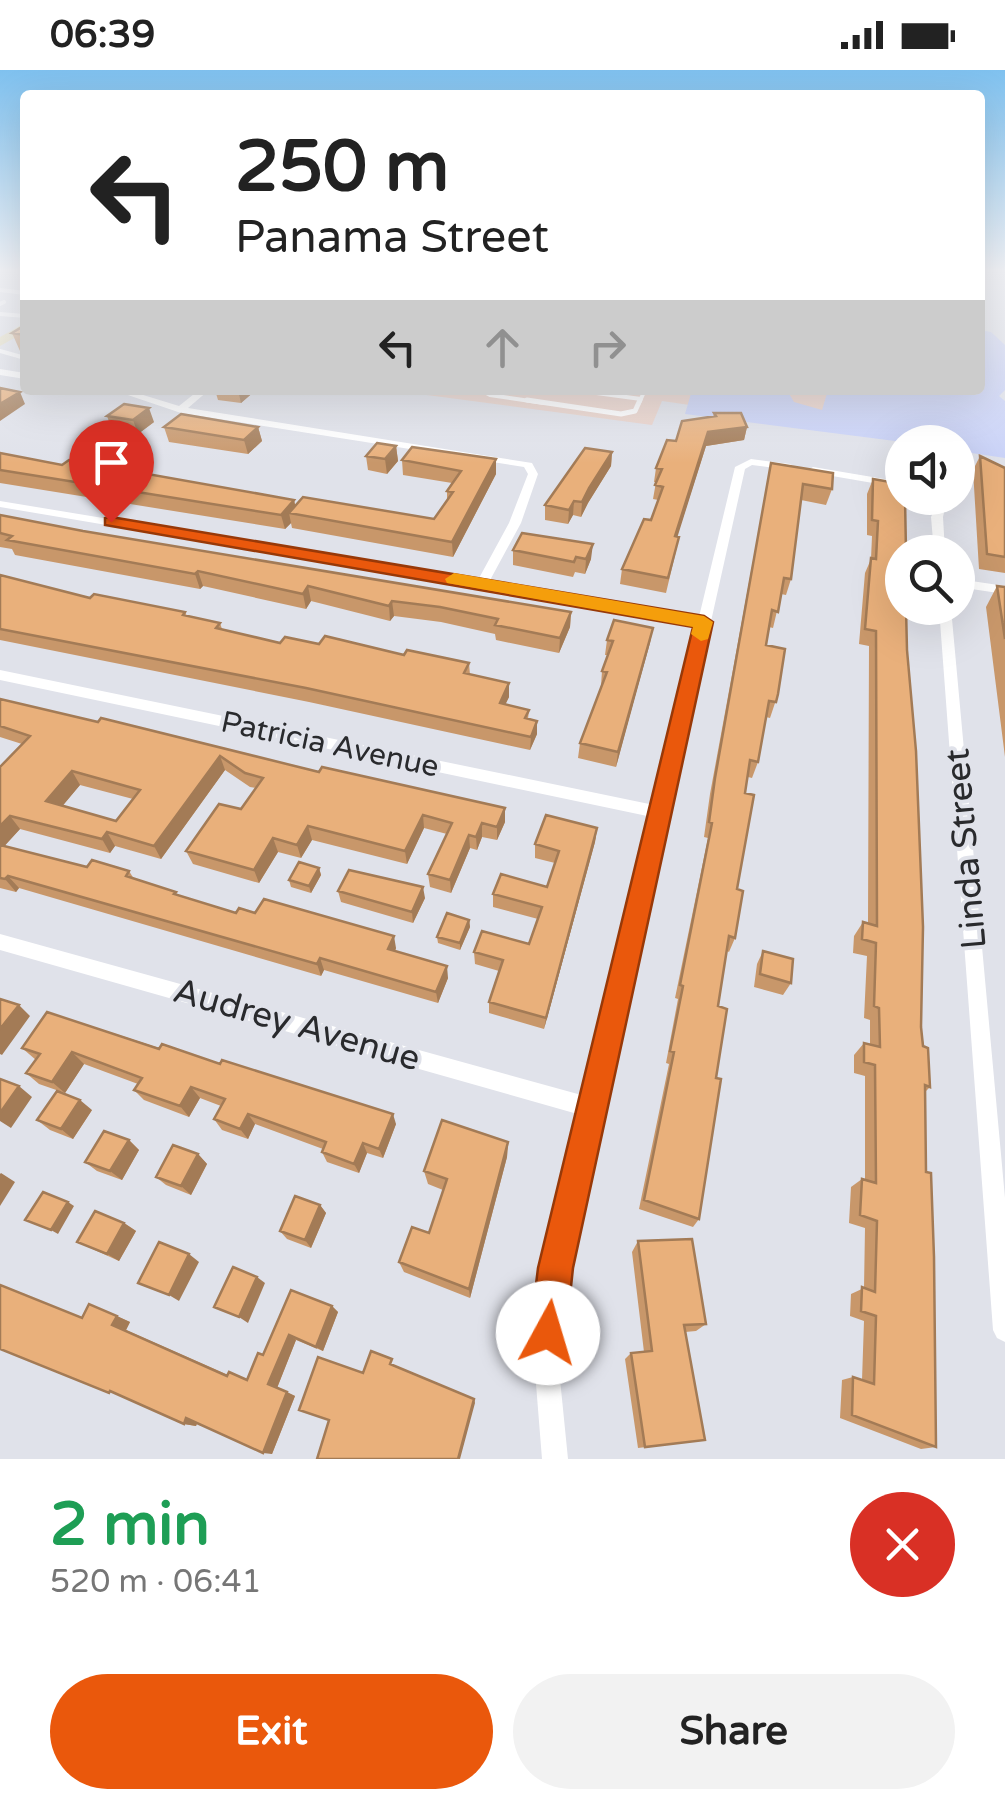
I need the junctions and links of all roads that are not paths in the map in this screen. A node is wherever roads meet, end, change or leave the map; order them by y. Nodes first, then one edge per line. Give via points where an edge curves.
1 (134, 395) edge
2 (198, 395) edge
3 (489, 395) edge
4 (611, 395) edge
5 (643, 395) edge
6 (641, 399) junction
7 (181, 410) junction
8 (885, 481) edge
9 (0, 504) edge
10 (482, 584) junction
11 (975, 585) edge
12 (1005, 590) edge
13 (704, 622) junction
14 (946, 625) edge
15 (0, 676) edge
16 (659, 812) junction
17 (0, 942) edge
18 (592, 1108) junction
19 (1005, 1330) edge
20 (555, 1459) edge

1 - 7 street
2 - 7 street
3 - 6 lane via 622,414 635,411
4 - 6 lane
5 - 6 lane
7 - 10 street via 528,465 528,495
8 - 13 street via 743,464
9 - 10 street
10 - 13 street
11 - 12 street
13 - 16 street
14 - 19 street, Linda Street
15 - 16 street, Patricia Avenue
16 - 18 street
17 - 18 street, Audrey Avenue
18 - 20 street via 550,1307 546,1395

